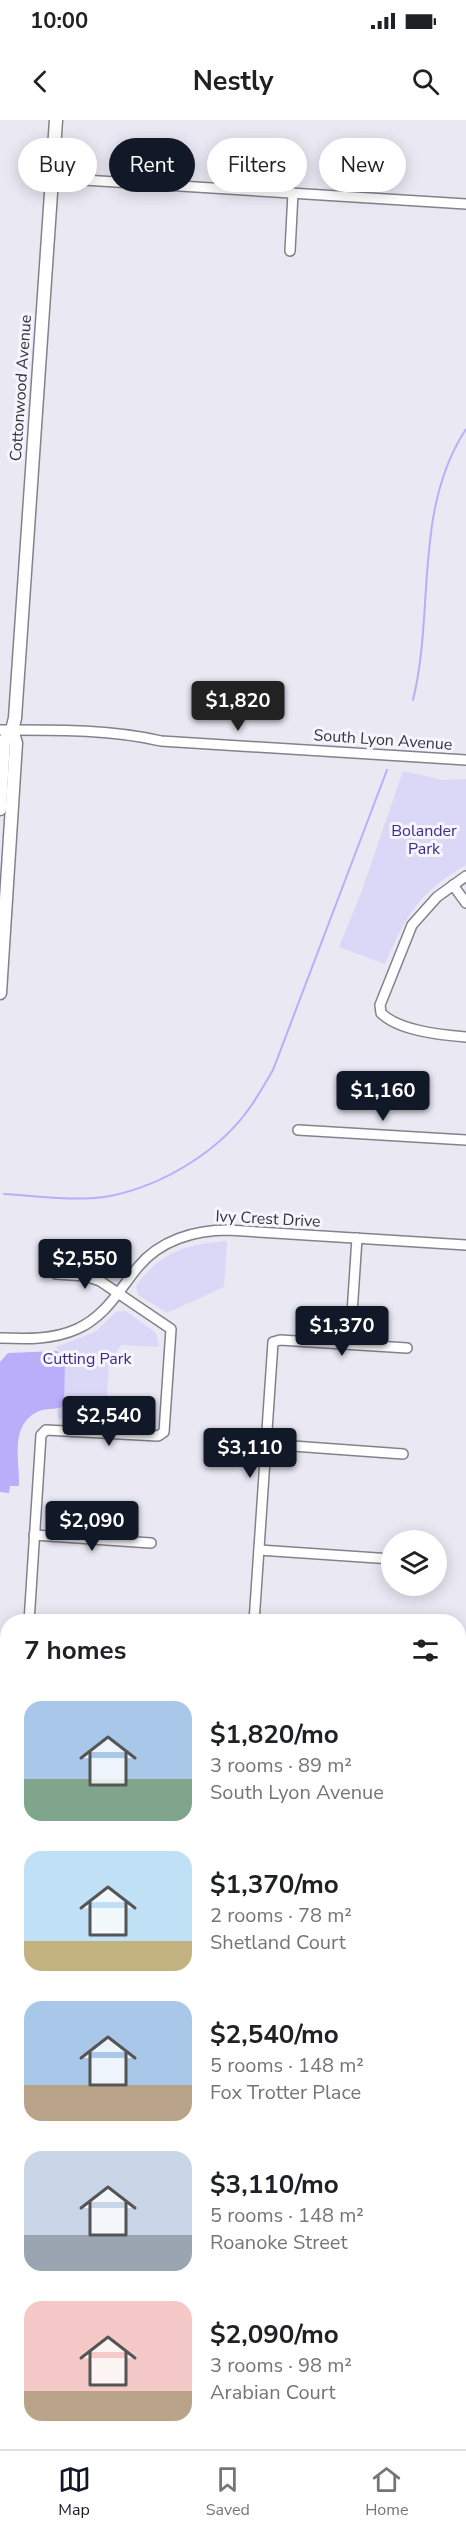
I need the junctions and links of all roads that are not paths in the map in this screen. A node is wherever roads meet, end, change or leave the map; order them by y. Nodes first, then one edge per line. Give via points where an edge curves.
1 (56, 120) edge
2 (55, 138) edge
3 (97, 181) edge
4 (51, 192) edge
5 (293, 193) junction
6 (466, 204) edge
7 (290, 251) dead end
8 (6, 730) edge
9 (466, 760) edge
10 (0, 809) edge
11 (466, 876) edge
12 (453, 885) junction
13 (466, 903) edge
14 (0, 993) edge
15 (466, 1037) edge
16 (298, 1130) dead end
17 (466, 1140) edge
18 (357, 1238) junction
19 (466, 1245) edge
20 (56, 1274) dead end
21 (119, 1293) junction
22 (0, 1338) edge
23 (350, 1344) junction
24 (407, 1348) dead end
25 (265, 1444) junction
26 (403, 1454) dead end
27 (34, 1535) junction
28 (151, 1543) dead end
29 (258, 1550) junction
30 (381, 1558) edge
31 (29, 1614) edge
32 (254, 1614) edge

1 - 2 main road, Cottonwood Avenue
3 - 5 street
4 - 8 main road, Cottonwood Avenue via 15,718
5 - 6 street
5 - 7 street
8 - 9 street, South Lyon Avenue via 24,728 161,741
8 - 10 main road, Cottonwood Avenue
8 - 14 main road, Cottonwood Avenue via 16,743
11 - 12 street
12 - 13 street
12 - 15 street via 412,925 380,1005 381,1013 388,1019 427,1033
16 - 17 street
18 - 19 street, Ivy Crest Drive
18 - 21 street, Ivy Crest Drive via 228,1230 193,1233 148,1256
18 - 23 street
20 - 21 street via 93,1278
21 - 22 street, Ivy Crest Drive via 92,1320 70,1331 45,1338
21 - 27 street via 171,1329 164,1432 158,1436 46,1430 41,1435
23 - 24 street
23 - 25 street via 273,1342
25 - 26 street
25 - 29 street
27 - 28 street
27 - 31 street
29 - 30 street
29 - 32 street

